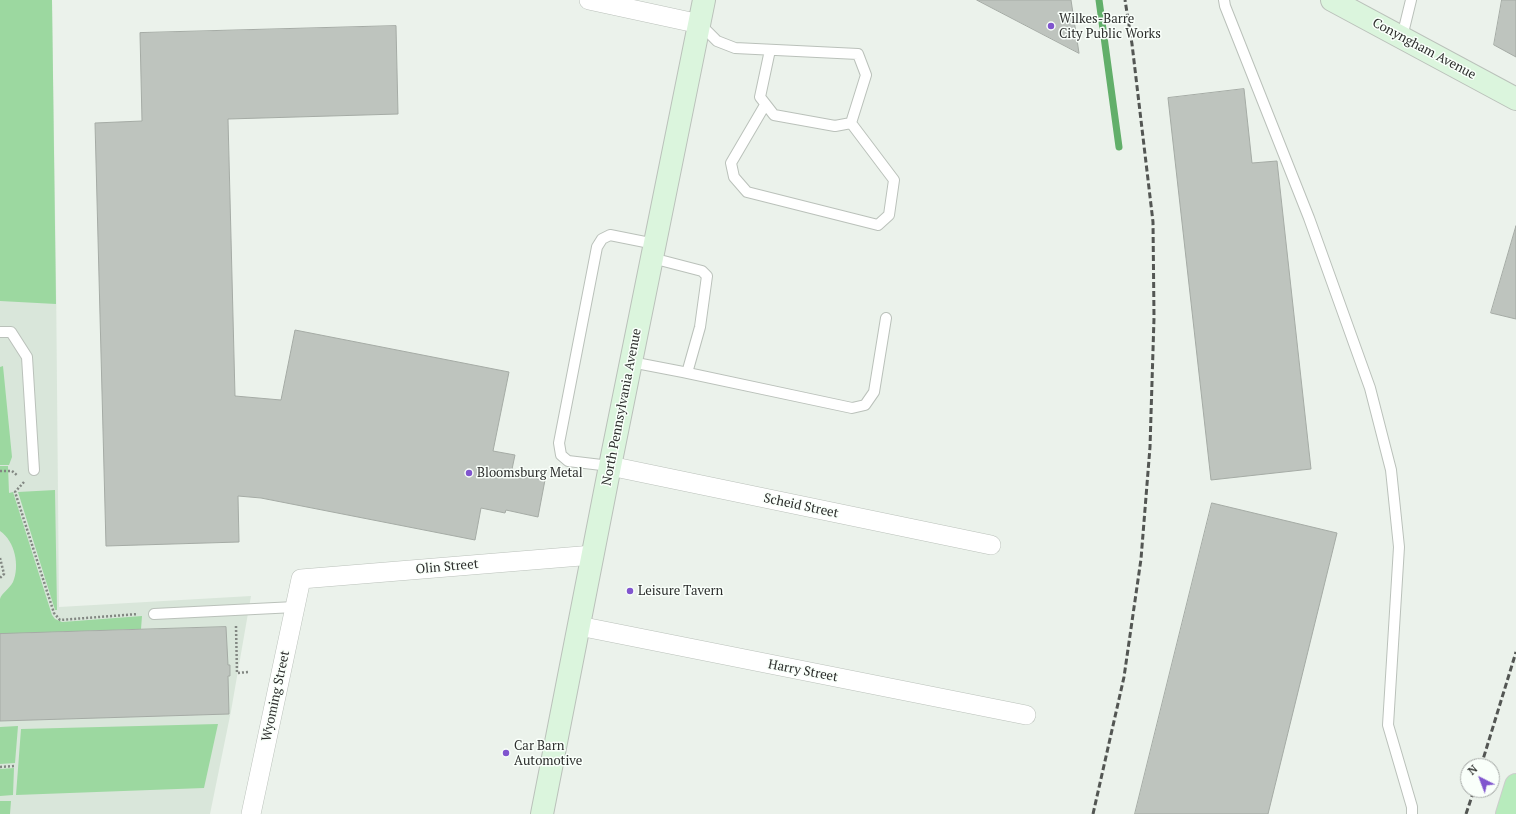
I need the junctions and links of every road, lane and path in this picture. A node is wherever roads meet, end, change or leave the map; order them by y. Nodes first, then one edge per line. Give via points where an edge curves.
1 (589, 0) edge
2 (704, 0) edge
3 (1224, 0) edge
4 (1332, 0) edge
5 (1411, 0) edge
6 (700, 24) junction
7 (1402, 37) junction
8 (770, 50) junction
9 (1516, 99) edge
10 (766, 105) junction
11 (851, 122) junction
12 (654, 251) junction
13 (886, 318) dead end
14 (0, 332) edge
15 (632, 362) junction
16 (687, 373) junction
17 (610, 466) junction
18 (34, 470) dead end
19 (0, 471) edge
20 (991, 545) dead end
21 (593, 555) junction
22 (0, 558) edge
23 (0, 578) edge
24 (301, 579) joint
25 (295, 607) junction
26 (235, 610) junction
27 (142, 614) dead end
28 (154, 614) dead end
29 (579, 626) junction
30 (248, 672) dead end
31 (1026, 715) dead end
32 (15, 766) dead end
33 (0, 767) edge
34 (1516, 785) edge
35 (251, 814) edge
36 (542, 814) edge
37 (1412, 814) edge
38 (1507, 814) edge

1 - 6 street
2 - 6 street, North Pennsylvania Avenue
3 - 37 lane via 1224,6 1309,218 1370,388 1390,470 1399,547 1388,725
4 - 7 street, Conyngham Avenue
5 - 7 lane
6 - 8 lane via 723,45
6 - 12 street, North Pennsylvania Avenue
7 - 9 street, Conyngham Avenue
8 - 10 lane via 760,97
8 - 11 lane via 858,54 866,75
10 - 11 lane via 774,115 835,126
10 - 11 lane via 731,163 734,177 747,192 878,225 888,215 894,180
12 - 15 street, North Pennsylvania Avenue
12 - 16 lane via 702,271 707,276 700,327
12 - 17 lane via 610,234 602,239 598,247 559,443 561,455 568,461
13 - 16 lane via 874,392 865,405 852,408
14 - 18 lane via 11,332 27,357
15 - 16 lane
15 - 17 street, North Pennsylvania Avenue
17 - 20 street, Scheid Street
17 - 21 street, North Pennsylvania Avenue
19 - 27 path via 12,471 24,481 15,492 54,614 60,620
21 - 24 street, Olin Street
21 - 29 street, North Pennsylvania Avenue
22 - 23 path via 4,574
24 - 25 street, Wyoming Street
25 - 26 lane
25 - 35 street, Wyoming Street
26 - 28 lane
26 - 30 path via 237,673
29 - 31 street, Harry Street
29 - 36 street, North Pennsylvania Avenue
32 - 33 path
34 - 38 main road

